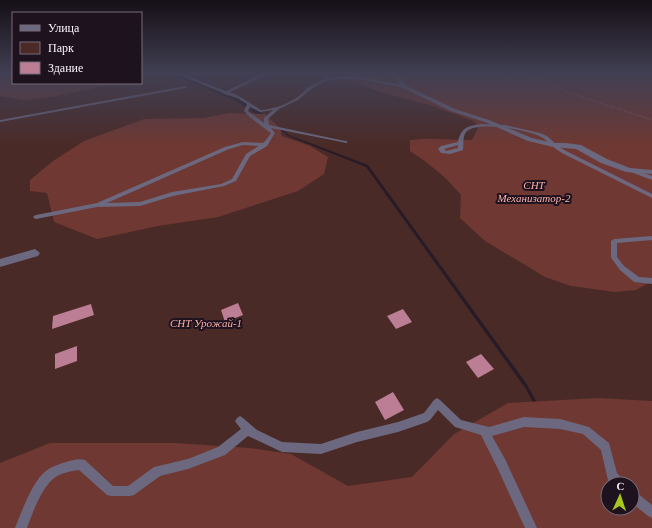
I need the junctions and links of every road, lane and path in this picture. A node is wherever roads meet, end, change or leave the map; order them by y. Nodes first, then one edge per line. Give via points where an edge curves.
1 (127, 98) edge
2 (239, 98) edge
3 (300, 98) edge
4 (427, 98) edge
5 (582, 98) edge
6 (249, 104) junction
7 (280, 106) junction
8 (652, 120) edge
9 (0, 121) edge
10 (267, 126) junction
11 (500, 126) junction
12 (345, 142) dead end
13 (460, 143) dead end
14 (265, 145) junction
15 (553, 145) junction
16 (628, 170) junction
17 (652, 172) edge
18 (652, 178) edge
19 (652, 196) edge
20 (98, 205) junction
21 (36, 217) dead end
22 (651, 238) edge
23 (35, 253) dead end
24 (0, 263) edge
25 (652, 281) edge
26 (240, 421) dead end
27 (249, 429) junction
28 (484, 430) junction
29 (612, 476) edge
30 (640, 502) edge
31 (652, 512) edge
32 (21, 528) edge
33 (531, 528) edge

1 - 9 lane
2 - 6 lane
3 - 7 lane
4 - 11 street via 453,110
5 - 8 path
6 - 7 lane via 260,111
6 - 10 lane via 246,111 254,120
7 - 10 lane via 266,119
10 - 12 lane
10 - 14 lane via 273,133
11 - 13 lane via 467,128
11 - 15 street via 530,140
14 - 20 lane via 242,143 218,151 204,160
14 - 20 lane via 247,155 234,180 222,185 172,194 140,204
15 - 16 street via 578,147
15 - 19 lane
16 - 17 street
16 - 18 lane
20 - 21 lane
22 - 25 lane via 614,241 614,257 622,268 637,280
23 - 24 street
26 - 27 lane
27 - 28 lane via 253,434 282,447 321,449 427,417 437,403 458,424
27 - 32 lane via 221,451 188,464 158,471 130,491 111,491 81,464 65,466 48,476 30,504
28 - 29 lane via 490,432 524,422 560,424 586,430 605,447
28 - 33 lane
30 - 31 lane

